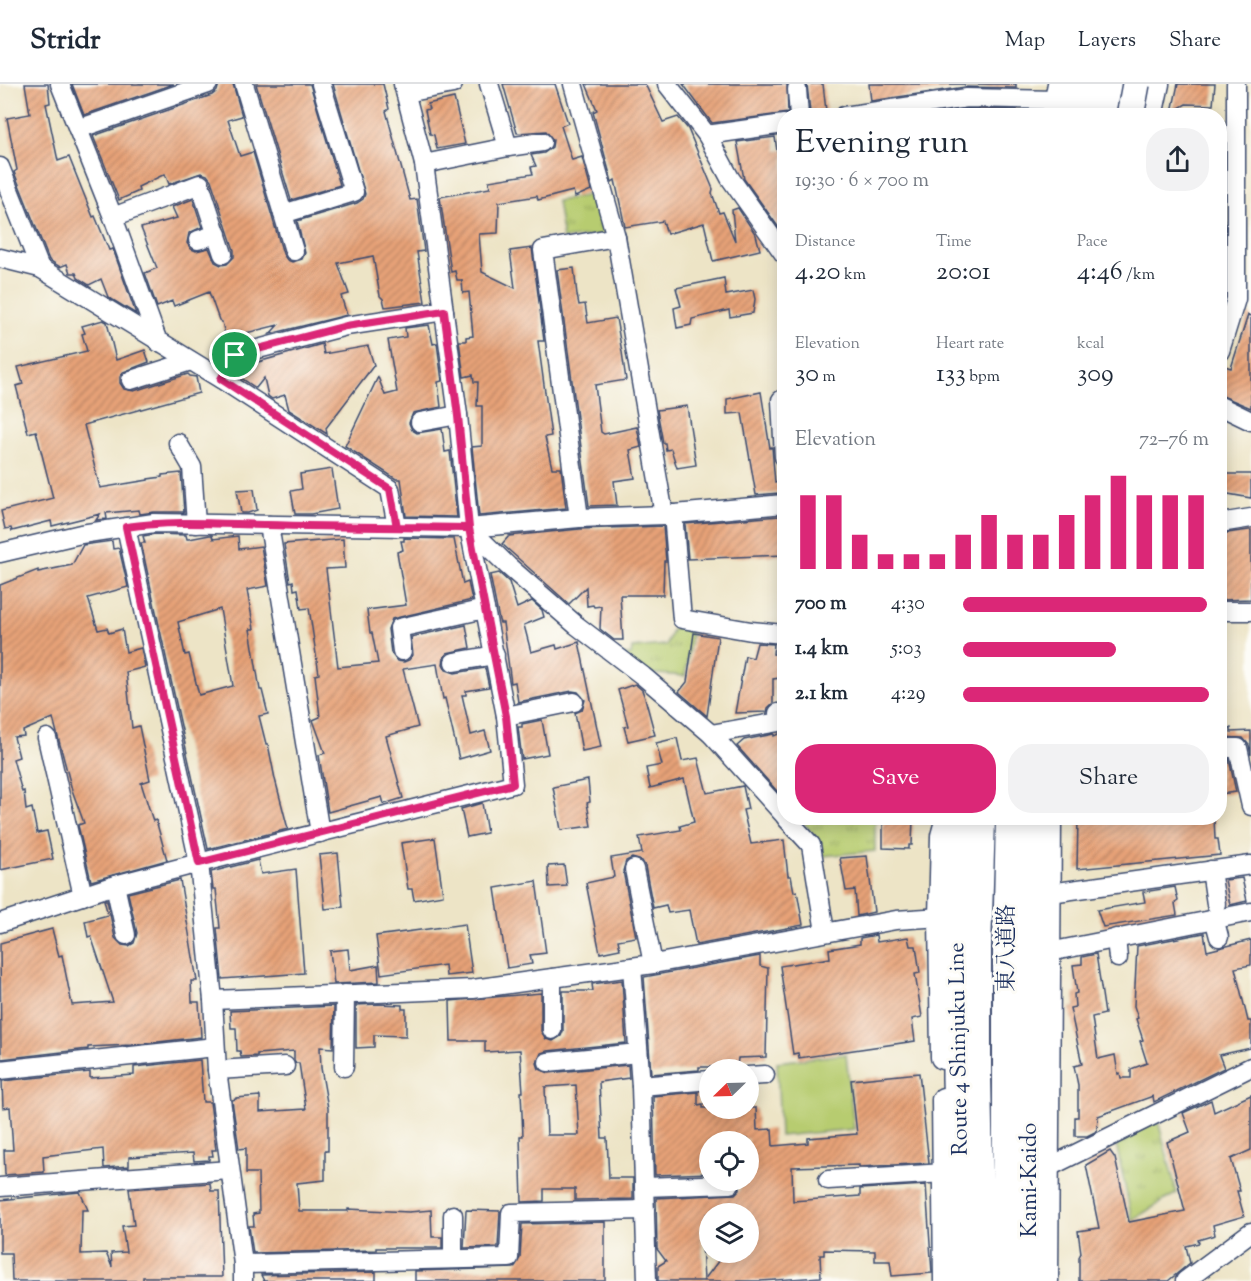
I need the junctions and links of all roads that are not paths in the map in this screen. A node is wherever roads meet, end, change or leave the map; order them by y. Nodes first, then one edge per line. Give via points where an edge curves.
1 (60, 84) edge
2 (208, 84) edge
3 (244, 84) edge
4 (321, 84) edge
5 (453, 84) edge
6 (489, 84) edge
7 (573, 84) edge
8 (668, 84) edge
9 (1095, 84) edge
10 (1101, 84) edge
11 (1114, 84) edge
12 (1157, 84) edge
13 (1236, 84) edge
14 (404, 88) edge
15 (797, 89) dead end
16 (1064, 100) edge
17 (1132, 105) edge
18 (798, 108) edge
19 (899, 108) edge
20 (1093, 108) edge
21 (1094, 108) edge
22 (1244, 122) edge
23 (777, 125) edge
24 (78, 129) junction
25 (707, 135) junction
26 (542, 142) dead end
27 (508, 147) junction
28 (424, 164) junction
29 (0, 167) edge
30 (283, 214) junction
31 (113, 218) junction
32 (217, 234) junction
33 (616, 237) junction
34 (198, 240) dead end
35 (1243, 240) edge
36 (777, 244) edge
37 (294, 250) dead end
38 (223, 254) dead end
39 (0, 258) edge
40 (40, 267) junction
41 (1243, 299) edge
42 (444, 311) junction
43 (1227, 335) edge
44 (158, 342) junction
45 (191, 361) junction
46 (221, 379) junction
47 (131, 380) dead end
48 (1227, 409) edge
49 (458, 416) junction
50 (1251, 421) edge
51 (420, 422) dead end
52 (178, 443) dead end
53 (777, 505) edge
54 (669, 515) junction
55 (579, 518) junction
56 (1251, 518) edge
57 (1227, 522) edge
58 (196, 524) junction
59 (268, 525) junction
60 (126, 527) junction
61 (397, 527) junction
62 (469, 528) junction
63 (0, 552) edge
64 (485, 609) junction
65 (1227, 611) edge
66 (1251, 611) edge
67 (777, 633) edge
68 (402, 651) dead end
69 (495, 655) junction
70 (454, 662) dead end
71 (574, 702) dead end
72 (506, 716) junction
73 (777, 722) edge
74 (711, 734) junction
75 (47, 738) dead end
76 (1227, 748) edge
77 (1251, 806) edge
78 (777, 807) edge
79 (793, 825) edge
80 (949, 825) edge
81 (949, 825) edge
82 (983, 825) edge
83 (1008, 825) edge
84 (1031, 825) edge
85 (1051, 825) edge
86 (320, 833) junction
87 (199, 863) junction
88 (1251, 865) edge
89 (634, 869) dead end
90 (1211, 870) junction
91 (115, 885) junction
92 (1050, 893) junction
93 (83, 896) junction
94 (1215, 911) junction
95 (1251, 912) edge
96 (941, 917) junction
97 (0, 923) edge
98 (825, 932) junction
99 (126, 935) dead end
100 (1219, 937) dead end
101 (1116, 938) junction
102 (1049, 952) junction
103 (1118, 958) dead end
104 (652, 964) junction
105 (632, 967) junction
106 (553, 974) junction
107 (363, 985) dead end
108 (345, 994) junction
109 (213, 1000) junction
110 (552, 1030) dead end
111 (215, 1047) junction
112 (638, 1053) junction
113 (548, 1062) dead end
114 (285, 1066) dead end
115 (344, 1067) dead end
116 (1251, 1067) edge
117 (0, 1070) edge
118 (217, 1070) junction
119 (1017, 1078) junction
120 (699, 1081) edge
121 (640, 1086) junction
122 (1047, 1168) junction
123 (229, 1170) junction
124 (945, 1173) junction
125 (828, 1180) dead end
126 (699, 1185) edge
127 (0, 1187) edge
128 (644, 1187) junction
129 (645, 1210) junction
130 (1047, 1213) junction
131 (453, 1215) dead end
132 (1251, 1232) edge
133 (1046, 1254) junction
134 (453, 1258) junction
135 (243, 1272) edge
136 (647, 1281) edge
137 (950, 1281) edge
138 (983, 1281) edge
139 (1005, 1281) edge
140 (1027, 1281) edge
141 (1037, 1281) edge
142 (1046, 1281) edge
143 (1060, 1281) edge
144 (1185, 1281) edge

1 - 24 street
2 - 24 street
3 - 30 street
4 - 30 street via 354,192
5 - 14 street
6 - 27 street
7 - 33 street
8 - 25 street
9 - 20 main road
10 - 21 highway
11 - 17 highway
12 - 17 main road
13 - 22 street
14 - 28 street
15 - 18 street
16 - 19 street via 967,98
22 - 35 street
23 - 25 street
24 - 31 street
25 - 36 street via 730,178
26 - 27 street
27 - 28 street
28 - 42 street
29 - 40 street
30 - 37 street
31 - 32 street via 200,184
31 - 44 street
32 - 34 street
32 - 38 street
33 - 54 street
33 - 55 street via 543,250
35 - 41 street
39 - 40 street
40 - 44 street
41 - 43 street
42 - 46 street via 346,326 235,355
42 - 49 street
44 - 45 street
45 - 46 street
45 - 47 street
46 - 61 street via 390,489
48 - 50 street
49 - 51 street
49 - 62 street
52 - 58 street via 192,467
53 - 54 street
54 - 55 street
54 - 67 street via 682,619
55 - 62 street
56 - 57 street
58 - 59 street
58 - 60 street
59 - 61 street
59 - 86 street
60 - 63 street
60 - 87 street
61 - 62 street
62 - 64 street
62 - 74 street via 576,625
64 - 68 street via 399,628
64 - 69 street
65 - 66 street
69 - 70 street
69 - 72 street
71 - 72 street
72 - 86 street via 513,784
73 - 74 street
74 - 78 street
75 - 93 street
76 - 77 street via 1238,748
79 - 98 street via 812,845
80 - 96 main road
81 - 137 highway, Route 4 Shinjuku Line via 956,936
82 - 138 main road, 東八道路 via 979,1075
83 - 119 main road, 東八道路 via 1005,949
84 - 119 highway
85 - 92 main road
86 - 87 street
87 - 91 street
87 - 109 street
88 - 90 street
89 - 104 street
90 - 92 street
90 - 94 street
91 - 93 street
91 - 99 street
92 - 102 main road
93 - 97 street
94 - 95 street
94 - 100 street
94 - 101 street
96 - 98 street
96 - 124 main road
98 - 104 street
101 - 102 street
101 - 103 street
102 - 122 main road
104 - 105 street
105 - 106 street
105 - 112 street
106 - 107 street
106 - 108 street via 473,989
106 - 110 street
108 - 109 street
108 - 115 street
109 - 111 street
111 - 117 street
111 - 118 street
112 - 113 street
112 - 121 street
114 - 118 street
116 - 122 street
118 - 123 street
119 - 139 main road, 東八道路
119 - 140 highway, Kami-Kaido
120 - 121 street
121 - 128 street
122 - 130 main road
123 - 127 street
123 - 135 street
124 - 125 street
124 - 137 main road
126 - 128 street
128 - 129 street
129 - 134 street via 511,1214 509,1258
129 - 136 street
130 - 133 main road
130 - 143 main road via 1059,1248
131 - 134 street
132 - 144 street
133 - 141 main road
133 - 142 main road
134 - 135 street

